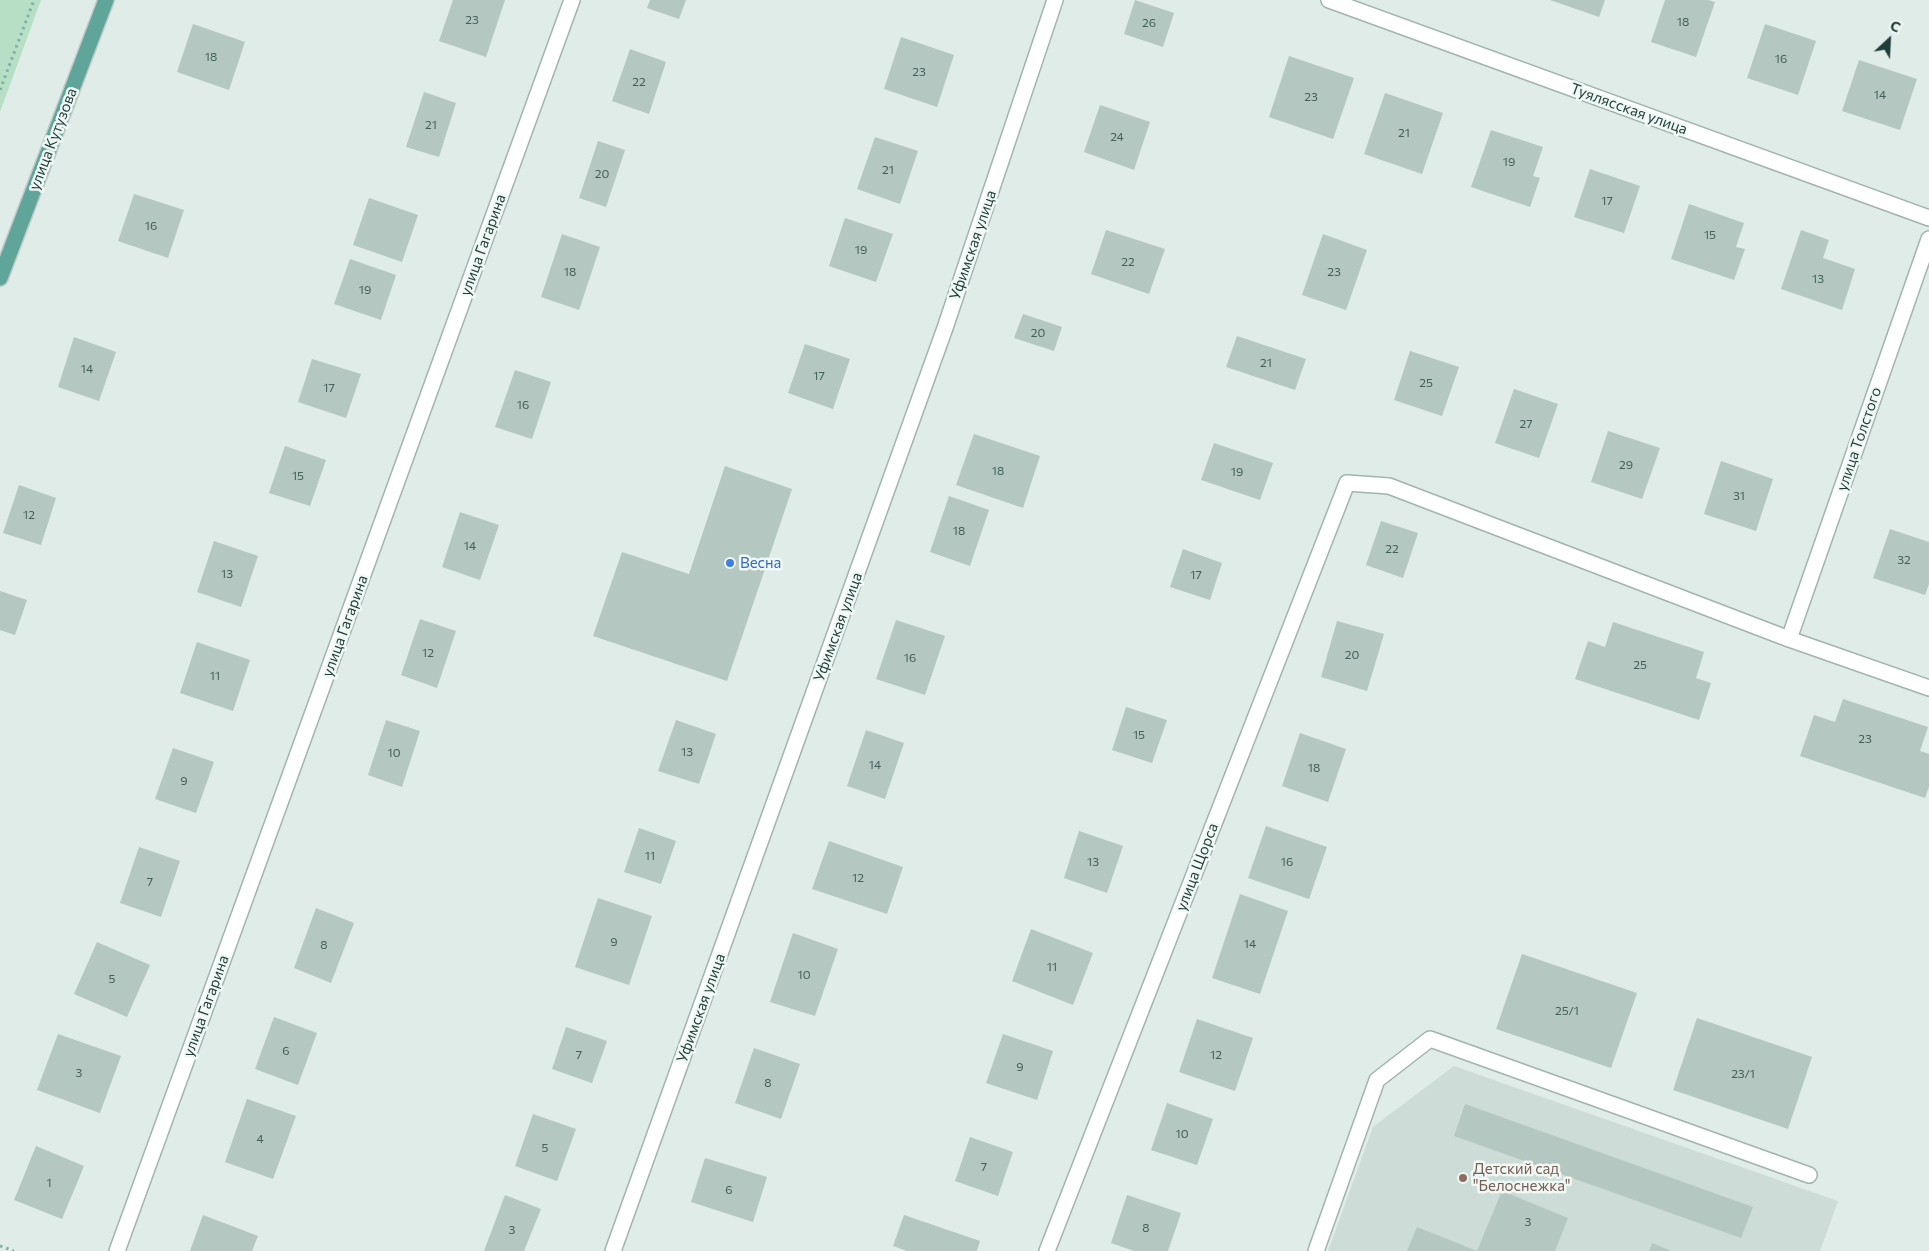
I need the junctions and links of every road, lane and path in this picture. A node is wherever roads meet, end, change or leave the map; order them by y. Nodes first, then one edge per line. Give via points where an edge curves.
1 (34, 0) edge
2 (106, 0) edge
3 (572, 0) edge
4 (1055, 0) edge
5 (1329, 0) edge
6 (0, 90) edge
7 (1929, 218) edge
8 (1929, 239) edge
9 (0, 278) edge
10 (1789, 639) junction
11 (1929, 688) edge
12 (1808, 1175) dead end
13 (0, 1246) edge
14 (14, 1251) edge
15 (117, 1251) edge
16 (613, 1251) edge
17 (1047, 1251) edge
18 (1316, 1251) edge

1 - 6 path
2 - 9 main road, улица Кутузова
3 - 15 street, улица Гагарина
4 - 16 street, Уфимская улица via 945,328
5 - 7 street, Туялясская улица
8 - 10 street, улица Толстого
10 - 11 street
10 - 17 street, улица Щорса via 1389,486 1347,484
12 - 18 street via 1430,1039 1377,1080
13 - 14 path

